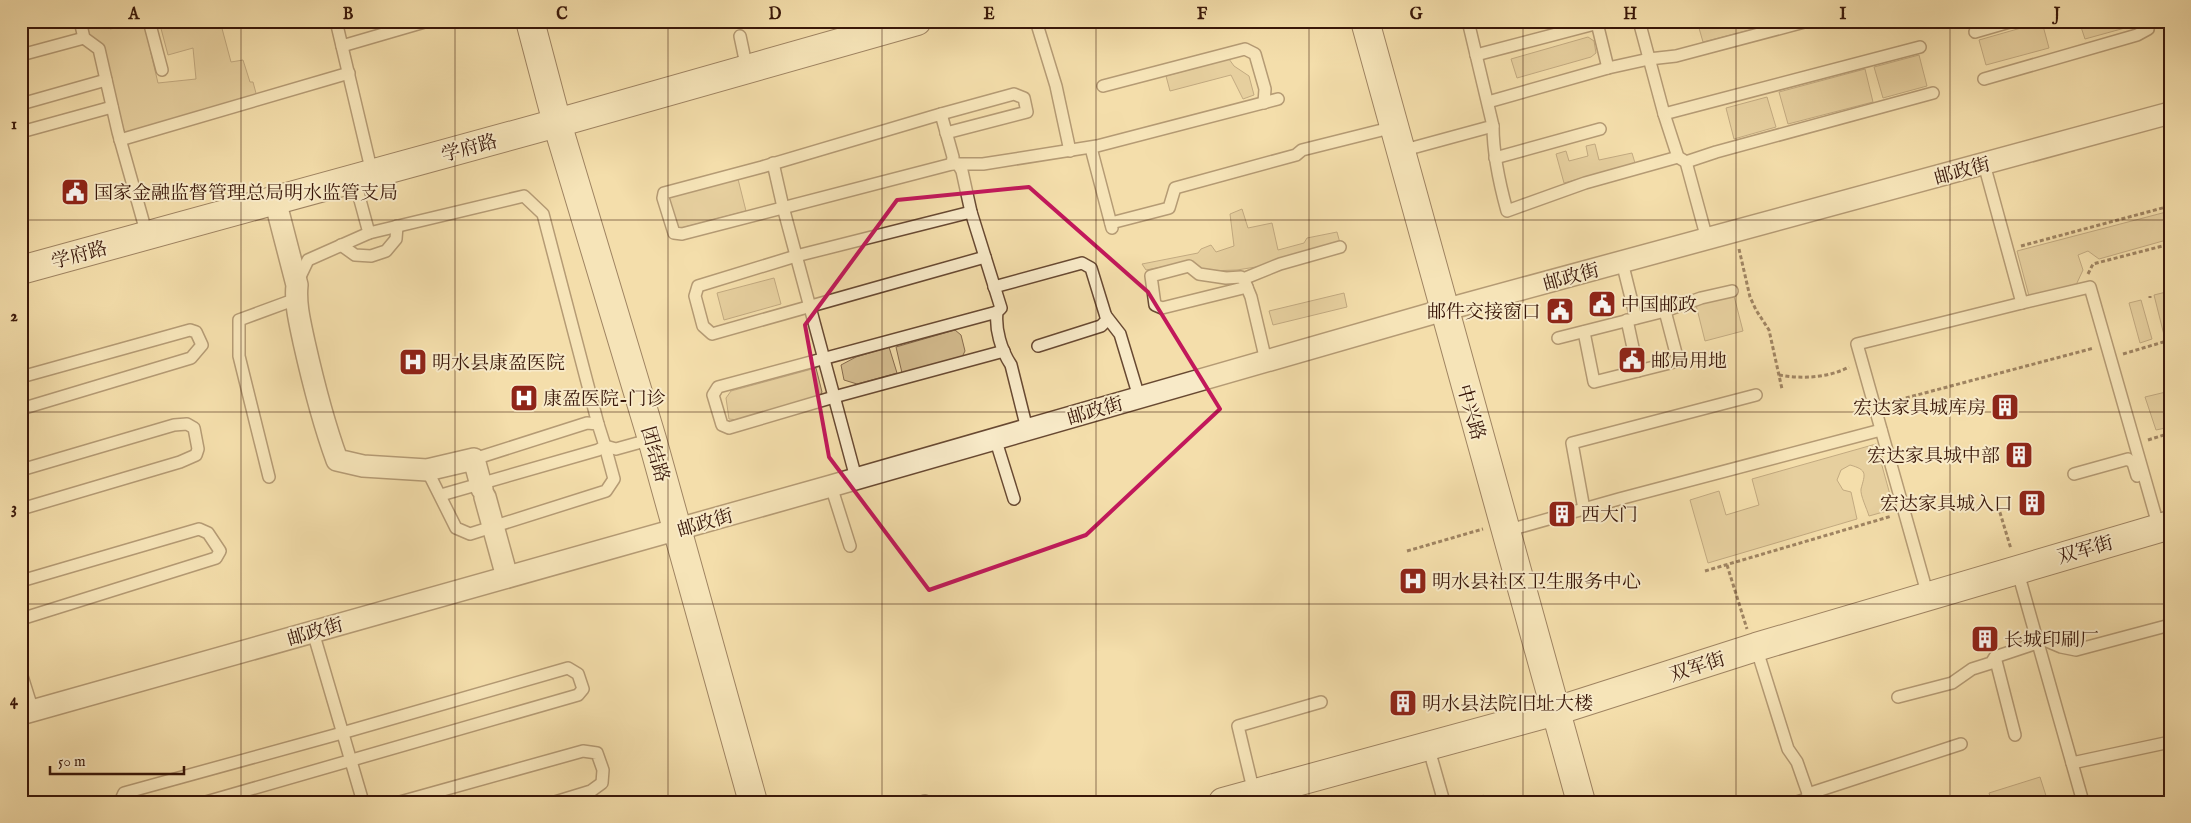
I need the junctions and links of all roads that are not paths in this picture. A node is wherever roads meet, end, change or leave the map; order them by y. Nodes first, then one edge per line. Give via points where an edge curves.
1 (80, 21) edge
2 (149, 21) edge
3 (336, 21) edge
4 (428, 21) edge
5 (530, 21) edge
6 (916, 21) edge
7 (1036, 21) edge
8 (1365, 21) edge
9 (1468, 21) edge
10 (1639, 21) edge
11 (1808, 21) edge
12 (2013, 21) edge
13 (2146, 21) edge
14 (1601, 22) edge
15 (1975, 32) dead end
16 (740, 36) dead end
17 (84, 38) junction
18 (342, 46) junction
19 (1920, 47) dead end
20 (21, 55) edge
21 (1476, 55) junction
22 (1649, 59) junction
23 (1608, 68) junction
24 (748, 69) junction
25 (162, 70) dead end
26 (349, 73) junction
27 (1984, 79) dead end
28 (106, 80) junction
29 (1103, 86) dead end
30 (1933, 93) dead end
31 (1278, 99) dead end
32 (1488, 102) junction
33 (1264, 103) junction
34 (21, 104) edge
35 (112, 107) junction
36 (2170, 113) edge
37 (941, 114) junction
38 (1664, 114) junction
39 (557, 123) junction
40 (1493, 126) junction
41 (1600, 129) dead end
42 (21, 132) edge
43 (946, 133) junction
44 (1397, 139) junction
45 (120, 140) junction
46 (1091, 148) junction
47 (1070, 151) junction
48 (1495, 158) junction
49 (1682, 160) junction
50 (1981, 161) junction
51 (773, 163) junction
52 (955, 164) junction
53 (363, 176) junction
54 (275, 200) junction
55 (783, 206) junction
56 (971, 212) junction
57 (397, 226) junction
58 (369, 233) junction
59 (147, 235) junction
60 (1707, 239) junction
61 (341, 245) junction
62 (1340, 247) dead end
63 (796, 256) junction
64 (985, 257) junction
65 (1622, 262) junction
66 (21, 270) edge
67 (1245, 283) junction
68 (994, 287) junction
69 (1732, 291) dead end
70 (296, 292) junction
71 (2022, 303) junction
72 (810, 306) junction
73 (1444, 310) junction
74 (1665, 311) junction
75 (997, 312) junction
76 (1106, 316) junction
77 (1631, 319) junction
78 (1584, 332) junction
79 (1558, 338) dead end
80 (1038, 346) dead end
81 (1004, 352) junction
82 (824, 358) junction
83 (1266, 361) junction
84 (1638, 371) junction
85 (21, 377) edge
86 (1756, 395) dead end
87 (834, 397) junction
88 (1139, 397) junction
89 (21, 409) edge
90 (598, 424) junction
91 (1028, 429) junction
92 (1881, 430) junction
93 (995, 438) junction
94 (652, 439) junction
95 (605, 446) junction
96 (474, 459) junction
97 (21, 470) edge
98 (427, 470) junction
99 (2078, 471) dead end
100 (269, 476) dead end
101 (856, 478) junction
102 (832, 486) junction
103 (483, 490) junction
104 (441, 495) junction
105 (2150, 496) junction
106 (1014, 498) dead end
107 (21, 509) edge
108 (1584, 509) junction
109 (2164, 526) edge
110 (494, 527) junction
111 (1505, 527) junction
112 (677, 530) junction
113 (850, 546) dead end
114 (2018, 569) junction
115 (507, 577) junction
116 (21, 581) edge
117 (1928, 596) junction
118 (21, 619) edge
119 (2170, 625) edge
120 (313, 632) junction
121 (2036, 640) junction
122 (1754, 647) junction
123 (1995, 658) junction
124 (21, 673) edge
125 (1898, 697) dead end
126 (1321, 702) dead end
127 (1556, 711) junction
128 (27, 712) edge
129 (342, 733) junction
130 (2015, 735) dead end
131 (2170, 742) edge
132 (1961, 744) dead end
133 (1428, 746) junction
134 (351, 762) junction
135 (2072, 764) junction
136 (1254, 793) junction
137 (1810, 798) edge
138 (120, 802) edge
139 (206, 802) edge
140 (363, 802) edge
141 (400, 802) edge
142 (556, 802) edge
143 (753, 802) edge
144 (1223, 802) edge
145 (1444, 802) edge
146 (1581, 802) edge
147 (1797, 802) edge
148 (2082, 802) edge

1 - 17 lane
2 - 25 lane
3 - 18 lane
4 - 18 lane
5 - 39 street, 团结路
6 - 24 street, 学府路
7 - 47 lane via 1056,86
8 - 44 street, 中兴路
9 - 21 lane
10 - 22 lane
11 - 22 lane via 1676,56
12 - 15 lane
13 - 27 lane via 2148,28 2137,35
14 - 21 lane
14 - 23 lane
16 - 24 lane
17 - 20 lane
17 - 28 lane via 99,49
18 - 26 lane
19 - 38 lane
21 - 32 lane
22 - 23 lane
22 - 38 lane
23 - 32 lane
24 - 39 street, 学府路
26 - 45 lane
26 - 53 lane
28 - 34 lane
28 - 35 lane
29 - 33 lane via 1245,49 1255,54 1264,89
30 - 49 lane
31 - 33 lane
32 - 40 lane
33 - 46 lane
35 - 42 lane
35 - 45 lane
36 - 50 street, 邮政街
37 - 43 lane
37 - 43 lane via 1014,94 1024,98 1027,112
37 - 51 lane
38 - 49 lane
39 - 53 street, 学府路
39 - 94 street, 团结路
40 - 44 lane
40 - 48 lane
41 - 48 lane
43 - 52 lane
44 - 46 lane via 1302,150 1296,155 1175,188 1169,208 1112,226
44 - 73 street, 中兴路
45 - 59 lane
46 - 47 lane
47 - 52 lane via 984,164
48 - 49 lane via 1507,211 1585,183
49 - 60 lane
50 - 60 street, 邮政街
50 - 71 lane
51 - 55 lane
51 - 55 lane via 664,192 664,198 674,233 682,234
52 - 55 lane
52 - 56 lane via 962,171
53 - 54 street, 学府路
53 - 58 lane
54 - 59 street, 学府路
54 - 70 street
55 - 63 lane
56 - 63 lane
56 - 64 lane
57 - 58 lane
57 - 61 lane via 396,239 386,251 371,256 355,255
57 - 90 lane via 524,196 543,214
58 - 61 lane
59 - 66 street, 学府路
60 - 65 street, 邮政街
61 - 70 lane via 308,260
62 - 67 lane via 1280,264
63 - 72 lane
63 - 72 lane via 698,286 695,296 703,326 712,334
64 - 68 lane
64 - 72 lane
65 - 73 street, 邮政街
65 - 77 lane
67 - 67 lane via 1162,308 1155,305 1151,276 1189,266 1199,274 1241,277
67 - 83 lane
68 - 75 lane via 1000,308
68 - 76 lane via 1082,263 1091,268
69 - 74 lane
70 - 98 street via 323,422 337,460 363,466
70 - 100 lane via 239,320 239,356
71 - 92 lane via 1857,344
71 - 105 lane via 2090,287
72 - 82 lane
73 - 83 street, 邮政街
73 - 111 street, 中兴路
74 - 77 lane
74 - 84 lane via 1678,361
75 - 81 lane via 996,322
75 - 82 lane
76 - 80 lane via 1107,320 1101,326
76 - 88 lane via 1120,334
77 - 78 lane
77 - 84 lane
78 - 79 lane
78 - 84 lane via 1594,382
81 - 87 lane
81 - 91 lane via 1011,365
82 - 87 lane
82 - 87 lane via 718,387 713,395 722,425 729,428
83 - 88 street, 邮政街
85 - 89 lane via 190,330 196,332 202,345 191,358
86 - 108 lane via 1572,443
87 - 101 lane
88 - 91 street, 邮政街
90 - 95 lane
90 - 96 lane via 587,423
91 - 93 street, 邮政街
92 - 108 lane
92 - 117 lane
93 - 101 street, 邮政街
93 - 106 lane
94 - 95 lane via 616,449
94 - 112 street, 团结路
95 - 103 lane
95 - 110 lane via 614,479 606,491
96 - 98 street
96 - 103 street
97 - 107 lane via 174,425 187,424 194,428 198,449 196,455 180,462
98 - 104 lane
99 - 105 lane via 2128,459 2133,462 2144,498
101 - 102 street, 邮政街
102 - 112 street, 邮政街
102 - 113 lane
103 - 104 lane
103 - 110 street
104 - 110 lane via 456,528 470,534
105 - 109 lane
108 - 111 lane
109 - 114 street, 双军街
110 - 115 street
111 - 127 street, 中兴路
112 - 115 street, 邮政街
112 - 143 street, 团结路
114 - 117 street, 双军街
114 - 121 lane
115 - 120 street, 邮政街
116 - 118 lane via 199,529 208,533 220,551 216,558
117 - 122 street, 双军街
119 - 121 lane via 2076,650
120 - 128 street, 邮政街
120 - 129 lane
121 - 123 lane
121 - 135 lane
122 - 127 street, 双军街
122 - 137 lane via 1788,750 1797,762
123 - 125 lane via 1952,683
123 - 130 lane
124 - 128 lane
126 - 136 lane via 1238,726
127 - 133 street, 双军街
127 - 146 street, 中兴路
129 - 134 lane
129 - 134 lane via 568,668 578,674 583,689 578,695
129 - 138 lane via 124,793
131 - 135 lane
132 - 137 lane
133 - 136 street, 双军街
133 - 145 lane
134 - 139 lane
134 - 140 lane
135 - 148 lane
136 - 144 street, 双军街
137 - 147 lane
141 - 142 lane via 583,751 597,753 603,770 602,783 591,791

